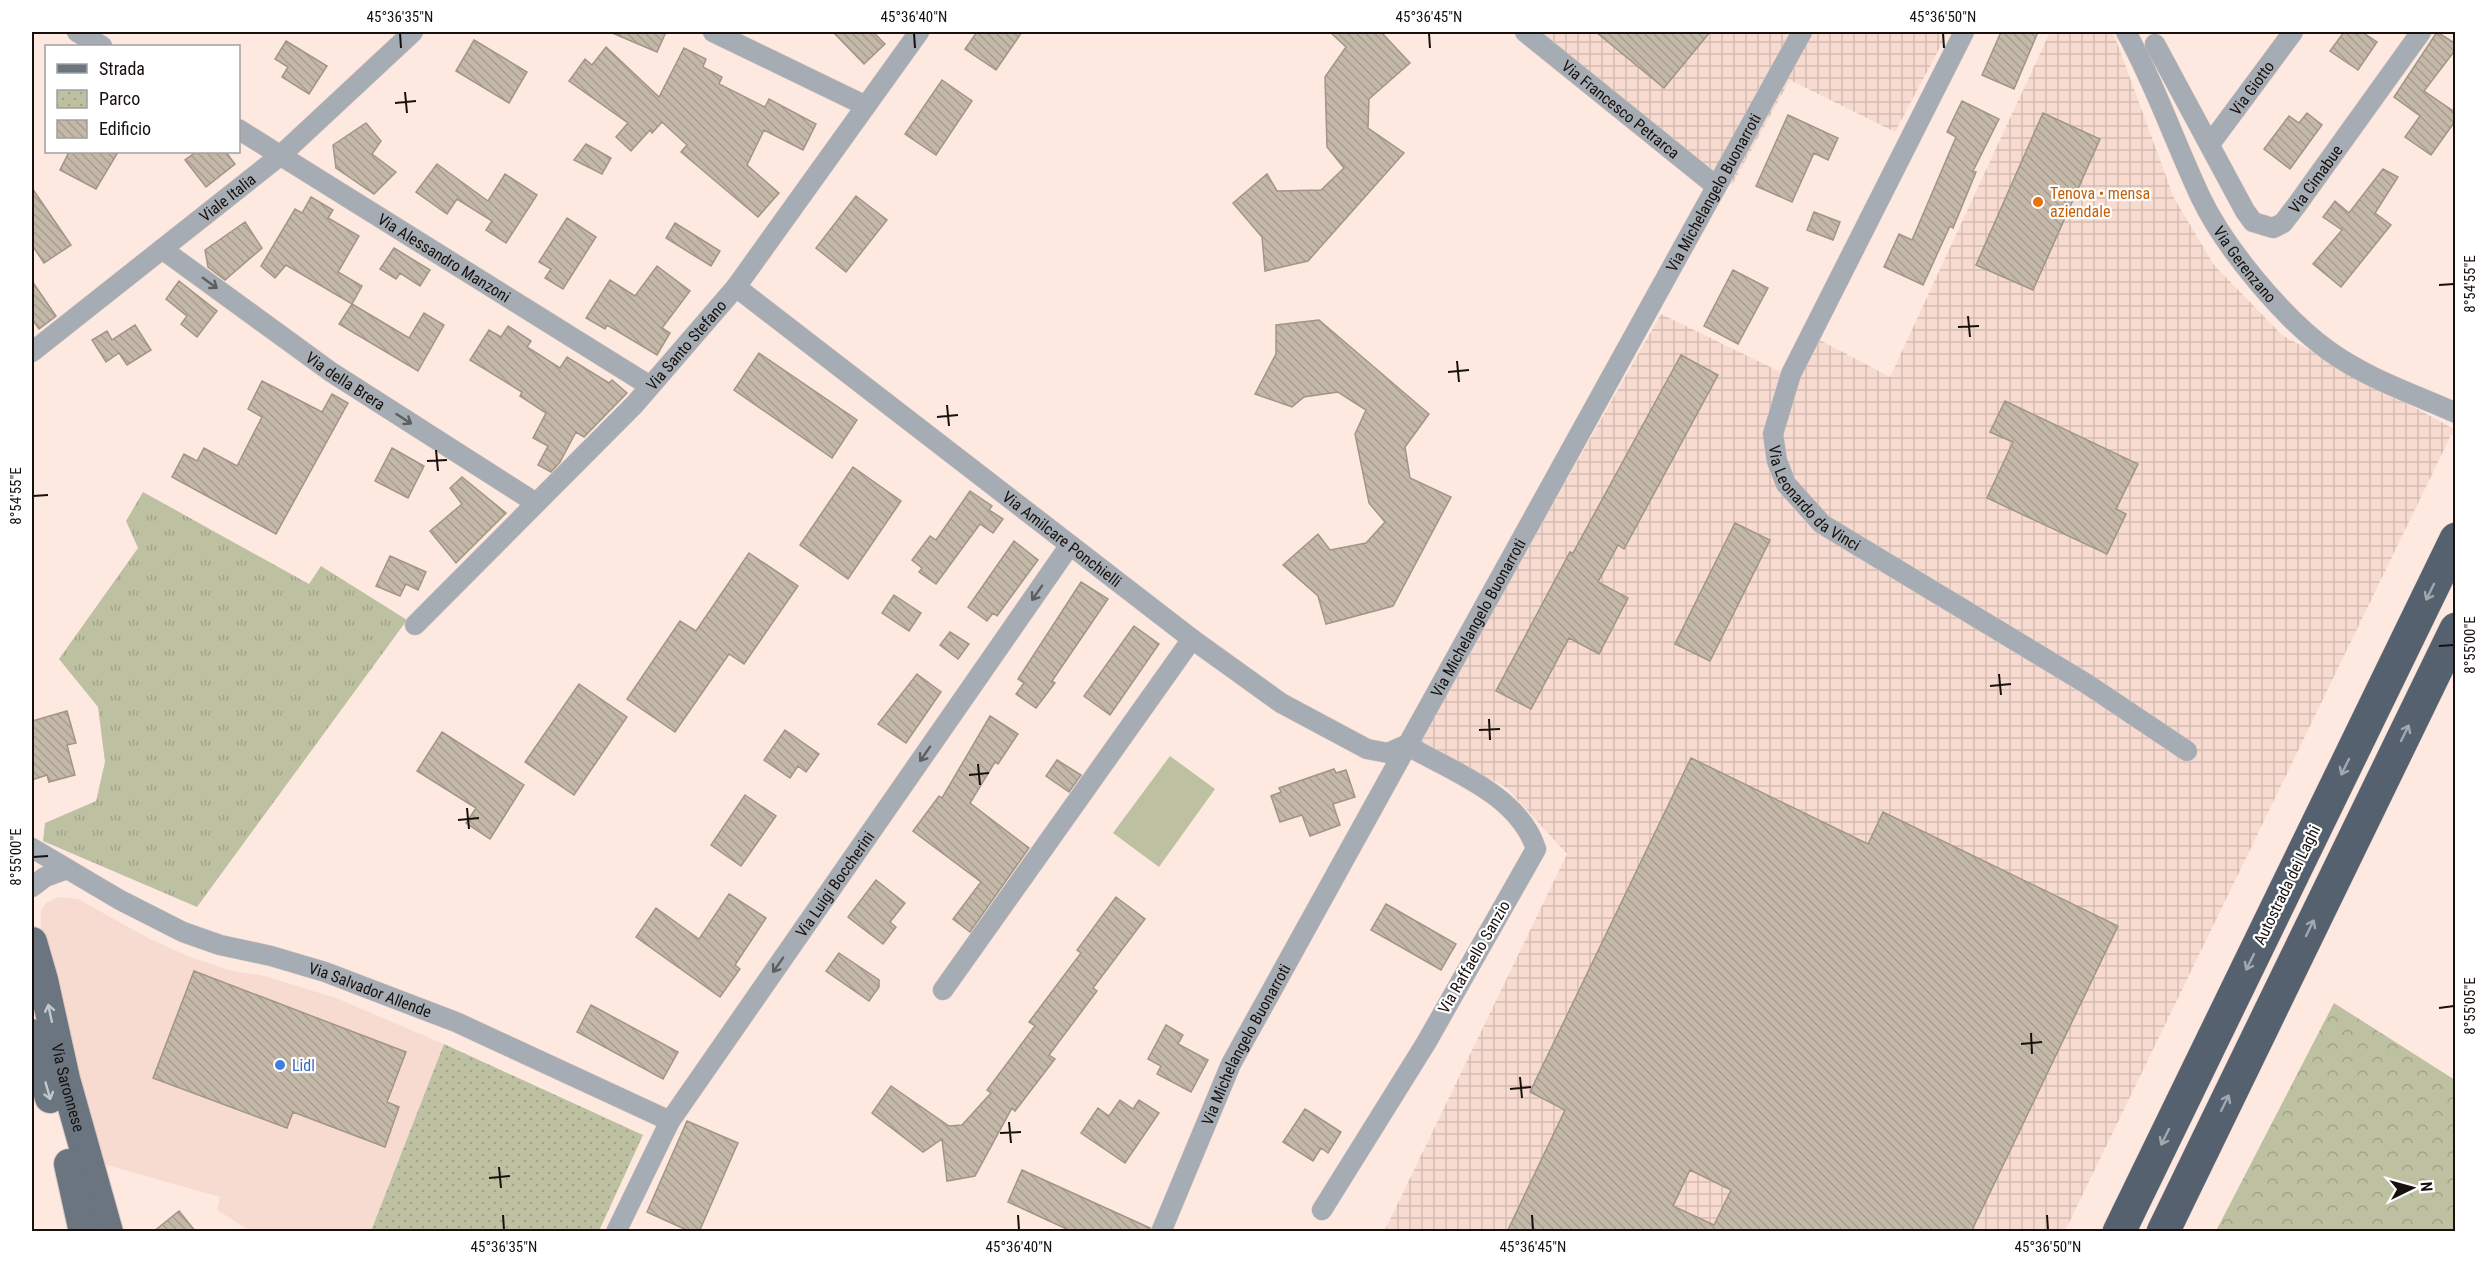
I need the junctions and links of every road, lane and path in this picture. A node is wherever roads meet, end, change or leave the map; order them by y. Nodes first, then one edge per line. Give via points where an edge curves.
1 (77, 32) edge
2 (412, 32) edge
3 (713, 32) edge
4 (919, 32) edge
5 (1525, 32) edge
6 (1802, 32) edge
7 (1964, 32) edge
8 (2293, 32) edge
9 (2421, 32) edge
10 (2159, 38) edge
11 (2130, 39) edge
12 (100, 45) edge
13 (866, 106) junction
14 (240, 130) edge
15 (2210, 144) junction
16 (280, 155) junction
17 (1716, 186) junction
18 (162, 249) junction
19 (736, 287) junction
20 (32, 351) edge
21 (650, 386) junction
22 (2456, 412) edge
23 (536, 503) junction
24 (2456, 539) edge
25 (1070, 545) junction
26 (416, 625) dead end
27 (2456, 629) edge
28 (1192, 639) junction
29 (1406, 745) junction
30 (2187, 751) dead end
31 (32, 848) edge
32 (68, 869) junction
33 (32, 887) edge
34 (32, 942) edge
35 (943, 990) dead end
36 (32, 1035) edge
37 (670, 1121) junction
38 (1322, 1210) dead end
39 (84, 1232) edge
40 (108, 1232) edge
41 (616, 1232) edge
42 (1161, 1232) edge
43 (2119, 1232) edge
44 (2163, 1232) edge

1 - 12 street
2 - 16 street, Viale Italia
3 - 13 street
4 - 13 street, Via Santo Stefano
5 - 17 street, Via Francesco Petrarca
6 - 17 street, Via Michelangelo Buonarroti
7 - 30 street, Via Leonardo da Vinci via 1791,374 1773,434 1777,461 1785,484 1822,524 2087,684
8 - 15 street, Via Giotto
9 - 15 street, Via Cimabue via 2283,224 2273,228 2253,222
10 - 11 street
10 - 15 street, Via Cimabue
11 - 22 street, Via Gerenzano via 2202,201 2279,307 2329,351 2386,382
13 - 19 street, Via Santo Stefano
14 - 16 street, Via Alessandro Manzoni
16 - 18 street, Viale Italia
16 - 21 street, Via Alessandro Manzoni
17 - 29 street, Via Michelangelo Buonarroti
18 - 20 street, Viale Italia
18 -> 23 street, Via della Brera via 331,372
19 - 21 street, Via Santo Stefano
19 - 25 street, Via Amilcare Ponchielli
21 - 23 street, Via Santo Stefano
23 - 26 street, Via Santo Stefano
24 -> 43 highway, Autostrada dei Laghi
25 - 28 street, Via Amilcare Ponchielli
25 -> 37 street, Via Luigi Boccherini
44 -> 27 highway
28 - 29 street, Via Amilcare Ponchielli via 1281,703 1367,749 1388,753
28 - 35 street
29 - 38 street, Via Raffaello Sanzio via 1500,798 1531,834 1536,849 1425,1043
29 - 42 street, Via Michelangelo Buonarroti via 1231,1064
31 - 32 street, Via Salvador Allende
32 - 33 street via 45,877
32 - 37 street, Via Salvador Allende via 183,932 325,972 456,1022
40 -> 34 main road, Via Saronnese
36 -> 39 main road, Via Saronnese via 71,1169
37 - 41 street, Via Luigi Boccherini

